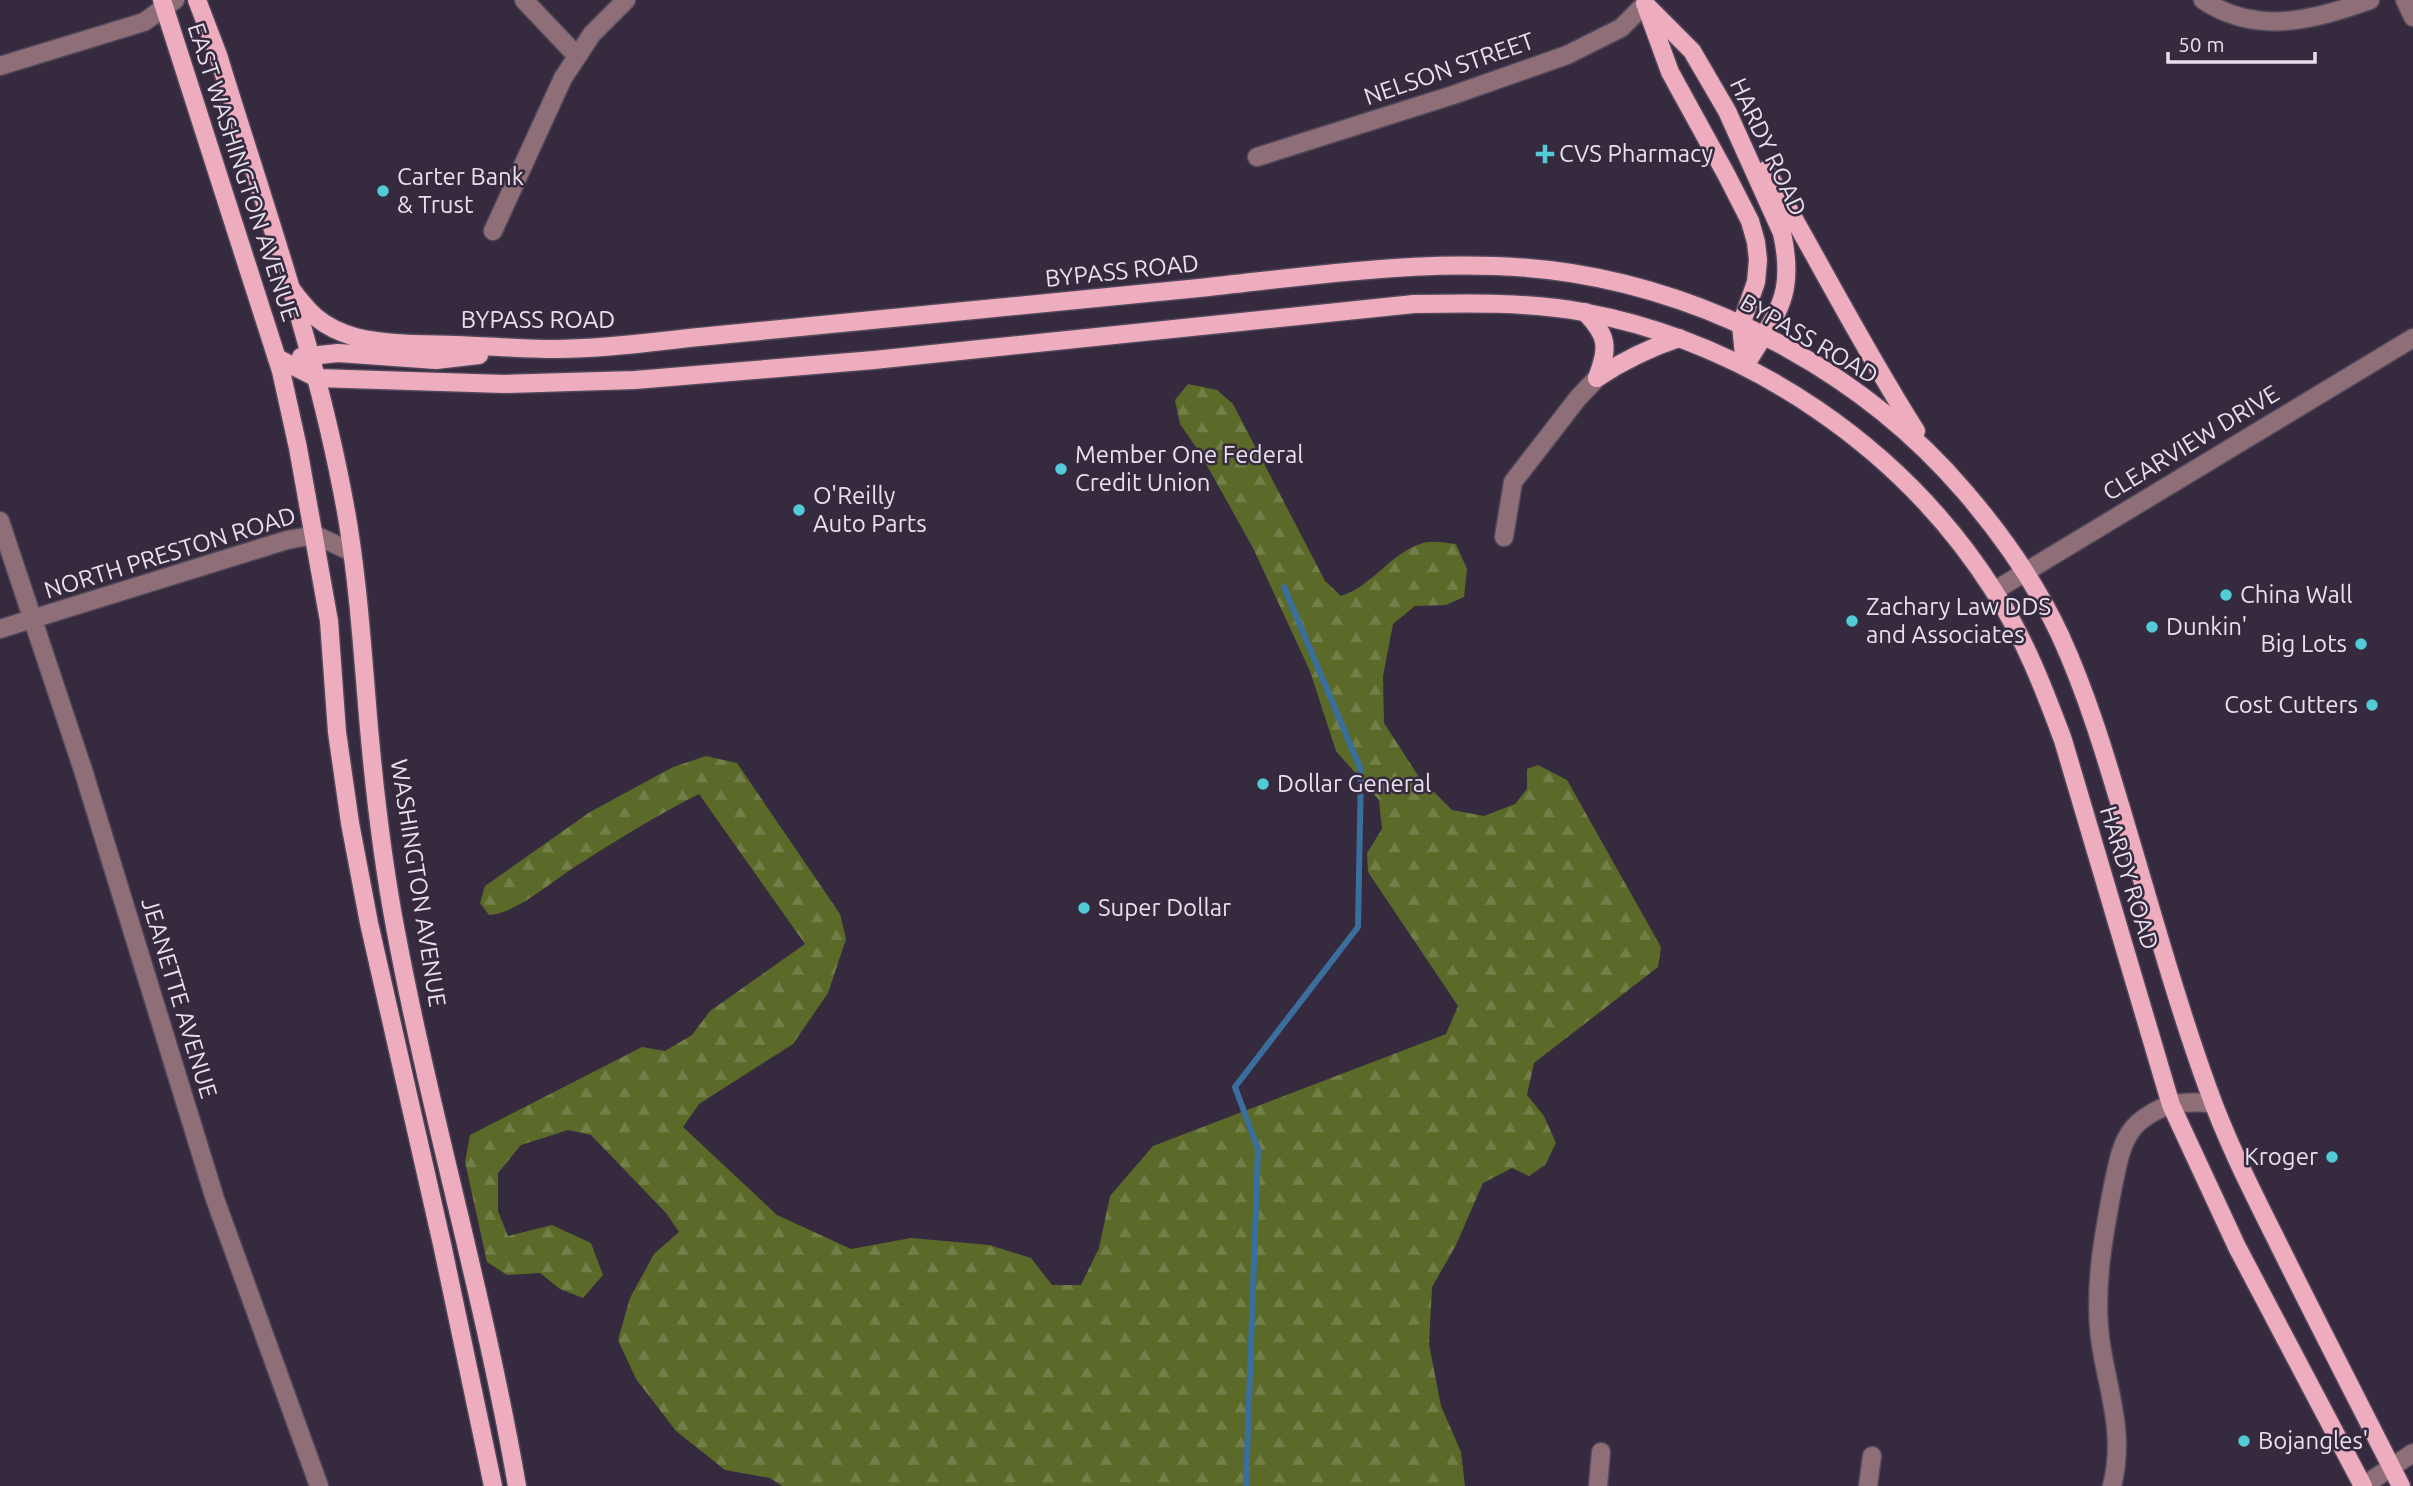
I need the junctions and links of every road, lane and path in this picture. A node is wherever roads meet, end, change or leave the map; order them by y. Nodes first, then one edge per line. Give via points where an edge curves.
1 (197, 0) edge
2 (524, 0) edge
3 (626, 0) edge
4 (2203, 0) edge
5 (2370, 0) edge
6 (2405, 0) edge
7 (1644, 2) edge
8 (167, 3) edge
9 (2413, 17) edge
10 (577, 56) junction
11 (0, 66) edge
12 (1727, 111) junction
13 (1257, 157) dead end
14 (493, 232) dead end
15 (289, 286) junction
16 (1585, 312) junction
17 (1741, 325) junction
18 (1763, 336) junction
19 (1679, 338) junction
20 (2413, 338) edge
21 (538, 348) junction
22 (310, 356) junction
23 (277, 358) junction
24 (1745, 366) junction
25 (317, 378) junction
26 (1597, 378) junction
27 (1931, 455) junction
28 (0, 521) edge
29 (315, 536) junction
30 (1504, 537) dead end
31 (352, 552) junction
32 (2025, 571) junction
33 (1994, 591) junction
34 (33, 619) junction
35 (0, 629) edge
36 (2213, 1103) junction
37 (2171, 1105) junction
38 (1601, 1452) dead end
39 (2413, 1452) edge
40 (1872, 1456) dead end
41 (2391, 1466) junction
42 (318, 1486) edge
43 (493, 1486) edge
44 (517, 1486) edge
45 (1598, 1486) edge
46 (1868, 1486) edge
47 (2112, 1486) edge
48 (2363, 1486) edge
49 (2402, 1486) edge

1 - 15 main road, EAST WASHINGTON AVENUE
2 - 10 street
3 - 10 street
4 - 5 street via 2237,17 2296,22
6 - 9 street
7 - 12 main road, HARDY ROAD via 1692,51
7 - 13 street, NELSON STREET via 1621,28 1567,55
7 - 17 main road, HARDY ROAD via 1670,72 1750,221 1758,260
8 - 11 street via 144,22
8 - 23 main road, EAST WASHINGTON AVENUE
10 - 14 street
12 - 18 main road, HARDY ROAD via 1772,206 1787,254 1788,284
12 - 27 main road
15 - 21 main road, BYPASS ROAD via 312,317 350,335 408,344
15 - 22 main road, WASHINGTON AVENUE
16 - 19 main road
16 - 25 main road via 1530,305 1414,304 635,380 526,384
16 - 26 main road via 1603,337 1605,350
17 - 18 main road, BYPASS ROAD
17 - 21 main road, BYPASS ROAD via 1661,294 1607,280 1505,266 1434,266 683,339
17 - 24 main road, HARDY ROAD
18 - 24 main road, HARDY ROAD
18 - 27 main road, BYPASS ROAD via 1862,395
19 - 24 main road
19 - 26 main road via 1624,360
20 - 32 street, CLEARVIEW DRIVE
21 - 22 main road via 436,360 338,353
22 - 23 main road
22 - 25 main road, WASHINGTON AVENUE
23 - 25 main road
23 - 29 main road, WASHINGTON AVENUE
24 - 33 main road, HARDY ROAD via 1870,448 1940,518
25 - 31 main road, WASHINGTON AVENUE
26 - 30 street via 1513,482
27 - 32 main road, HARDY ROAD
28 - 34 street, JEANETTE AVENUE
29 - 31 street, NORTH PRESTON ROAD
29 - 34 street, NORTH PRESTON ROAD via 287,540
29 - 43 main road, WASHINGTON AVENUE via 329,621 337,732 350,823
31 - 44 main road, WASHINGTON AVENUE via 380,826 396,932
32 - 33 street, CLEARVIEW DRIVE
32 - 36 main road, HARDY ROAD via 2088,702
33 - 37 main road, HARDY ROAD via 2033,665 2063,740
34 - 35 street, NORTH PRESTON ROAD
34 - 42 street, JEANETTE AVENUE via 215,1199
36 - 37 street
36 - 41 main road, HARDY ROAD via 2250,1187
37 - 47 street via 2131,1130 2106,1220 2098,1297 2101,1344 2119,1440
37 - 48 main road, HARDY ROAD via 2237,1247
38 - 45 street
39 - 41 street
40 - 46 street
41 - 48 street
41 - 49 main road, HARDY ROAD

